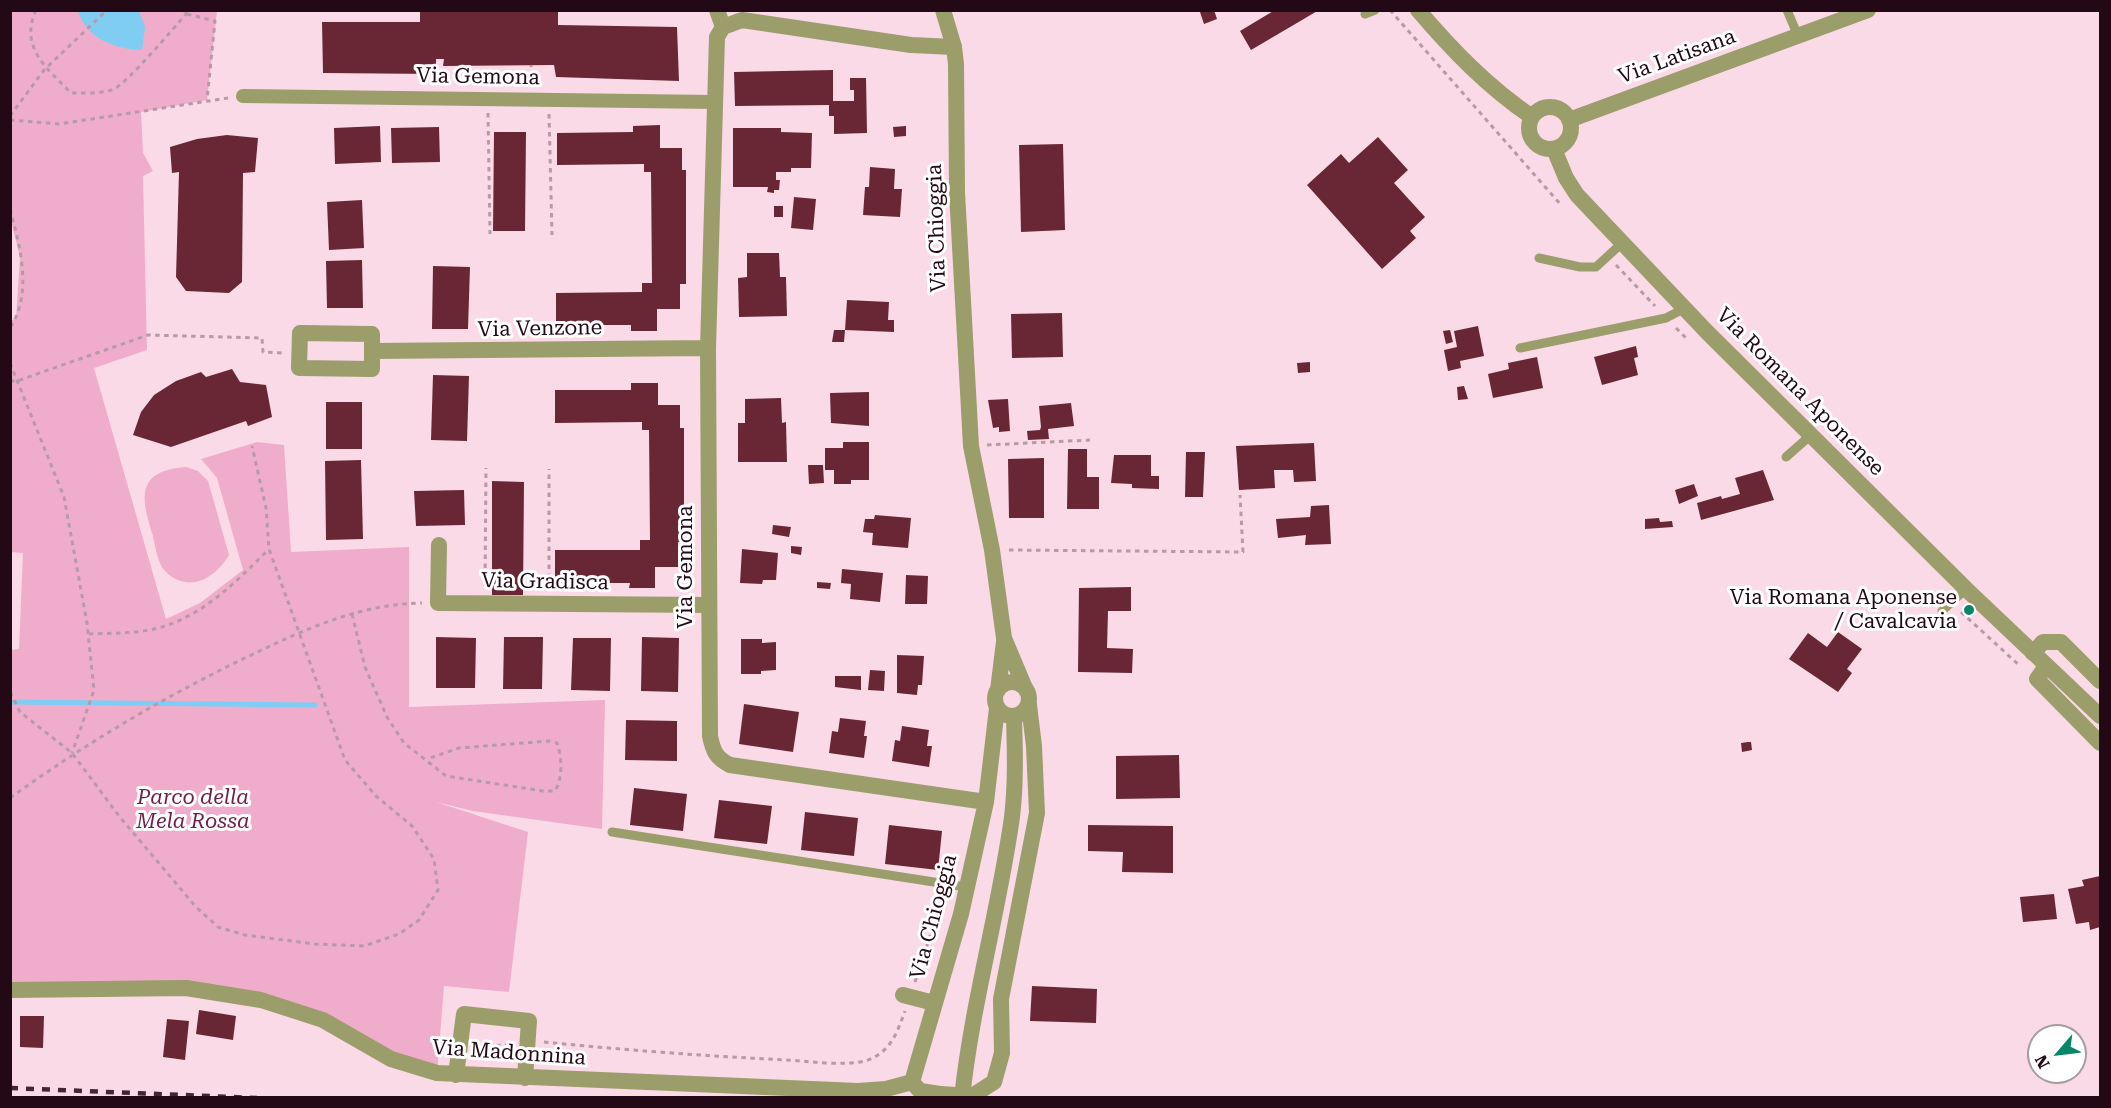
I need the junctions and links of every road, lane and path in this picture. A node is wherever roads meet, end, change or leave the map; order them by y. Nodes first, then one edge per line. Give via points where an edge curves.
1 (36, 10) edge
2 (107, 10) edge
3 (717, 10) edge
4 (943, 10) edge
5 (1375, 10) edge
6 (1418, 10) edge
7 (1787, 10) edge
8 (1868, 10) edge
9 (186, 12) edge
10 (1365, 14) dead end
11 (723, 27) junction
12 (1798, 36) junction
13 (954, 47) junction
14 (243, 96) joint
15 (207, 100) junction
16 (488, 100) junction
17 (548, 100) junction
18 (714, 102) junction
19 (1532, 117) junction
20 (10, 118) edge
21 (1569, 120) junction
22 (1554, 149) junction
23 (10, 209) edge
24 (490, 234) dead end
25 (552, 235) dead end
26 (1622, 243) junction
27 (1539, 258) dead end
28 (1685, 309) junction
29 (10, 328) edge
30 (708, 348) junction
31 (1520, 348) dead end
32 (372, 351) junction
33 (299, 360) junction
34 (10, 363) edge
35 (10, 381) edge
36 (17, 381) junction
37 (1811, 435) junction
38 (1090, 440) dead end
39 (252, 446) dead end
40 (970, 446) junction
41 (1786, 457) dead end
42 (486, 468) dead end
43 (549, 469) dead end
44 (1240, 495) dead end
45 (439, 545) dead end
46 (269, 549) junction
47 (992, 550) junction
48 (1966, 589) junction
49 (438, 603) junction
50 (485, 603) junction
51 (549, 605) junction
52 (709, 605) junction
53 (1942, 611) dead end
54 (352, 614) junction
55 (300, 631) junction
56 (88, 634) junction
57 (1004, 638) junction
58 (2033, 653) junction
59 (2046, 666) junction
60 (2100, 681) edge
61 (1025, 688) junction
62 (998, 690) junction
63 (10, 692) edge
64 (1029, 705) junction
65 (997, 708) junction
66 (1014, 716) junction
67 (2100, 716) edge
68 (2100, 743) edge
69 (72, 753) junction
70 (427, 759) junction
71 (10, 798) edge
72 (986, 802) junction
73 (612, 832) dead end
74 (947, 884) junction
75 (966, 887) junction
76 (10, 990) edge
77 (906, 996) junction
78 (934, 1003) junction
79 (527, 1045) junction
80 (459, 1046) junction
81 (456, 1075) junction
82 (525, 1078) junction
83 (912, 1082) junction
84 (967, 1097) edge

1 - 9 path via 30,25 35,55 71,93 116,88
2 - 20 path via 44,69
3 - 11 street
4 - 13 street, Via Chioggia
5 - 10 lane
6 - 19 street via 1475,72
7 - 12 lane
8 - 12 street, Via Latisana
9 - 15 path via 215,21
11 - 13 street via 742,20 910,45
11 - 18 street, Via Gemona via 715,52
12 - 21 street, Via Latisana
13 - 40 street, Via Chioggia
14 - 15 path
14 - 16 street, Via Gemona
15 - 20 path via 59,124
16 - 17 street, Via Gemona
16 - 24 path
17 - 18 street, Via Gemona
17 - 25 path
18 - 30 street, Via Gemona
19 - 21 street via 1538,111 1554,108
19 - 22 street via 1529,133 1533,140 1539,146
21 - 22 street via 1568,140
22 - 26 street, Via Romana Aponense via 1577,195
23 - 29 path via 22,258 21,295
26 - 27 lane via 1596,267
26 - 28 street, Via Romana Aponense
28 - 31 lane via 1666,318
28 - 37 street, Via Romana Aponense
30 - 32 street, Via Venzone
30 - 52 street, Via Gemona
32 - 33 street via 372,369
32 - 33 street via 372,333 300,333
33 - 36 path via 263,352 262,338 148,334
34 - 36 path
35 - 36 path
36 - 56 path via 64,496
37 - 41 lane
37 - 48 street, Via Romana Aponense
38 - 40 path
39 - 46 path via 266,508
40 - 47 street, Via Chioggia
42 - 50 path
43 - 51 path
44 - 47 path via 1243,552
45 - 49 street
46 - 55 path
46 - 56 path via 232,586 192,615 161,628
47 - 57 street, Via Chioggia
48 - 53 lane
48 - 58 street, Via Romana Aponense
49 - 50 street, Via Gradisca
49 - 54 path
50 - 51 street, Via Gradisca
51 - 52 street, Via Gradisca
52 - 72 street, Via Gemona via 710,736 720,760 730,765
54 - 55 path
54 - 70 path via 365,667 387,717 404,743
55 - 69 path via 178,690
55 - 69 path via 345,760 376,796 412,826 434,859 438,890 419,920 399,934 364,946 245,935 218,927 196,907 119,816
56 - 69 path via 94,690
57 - 61 street, Via Chioggia
57 - 62 street, Via Chioggia
58 - 59 street, Via Romana Aponense
58 - 60 street via 2043,642 2061,642
59 - 67 street, Via Romana Aponense
59 - 68 street via 2037,679
61 - 62 street via 1011,682
61 - 64 street, Via Chioggia
62 - 65 street, Via Chioggia
63 - 69 path via 20,712
64 - 66 street
64 - 84 street, Via Chioggia via 1037,813 1001,999 1002,1053 994,1082
65 - 66 street
65 - 72 street, Via Chioggia
66 - 84 street via 1012,816 973,1009
69 - 71 path
70 - 70 path via 446,776 543,791 555,790 559,784 561,754 557,743 549,741 459,748
72 - 75 street, Via Chioggia
73 - 74 lane
74 - 75 lane
74 - 77 path
75 - 78 street, Via Chioggia
76 - 81 street, Via Madonnina via 186,988 261,1000 322,1020 391,1059 437,1074
77 - 78 street
77 - 79 path via 896,1036 885,1051 866,1060 671,1054 538,1042
78 - 83 street, Via Chioggia
79 - 80 path
79 - 80 street via 530,1021 464,1014
79 - 82 street
80 - 81 street
81 - 82 street, Via Madonnina
82 - 83 street, Via Madonnina via 858,1091
83 - 84 street, bridge via 920,1091

